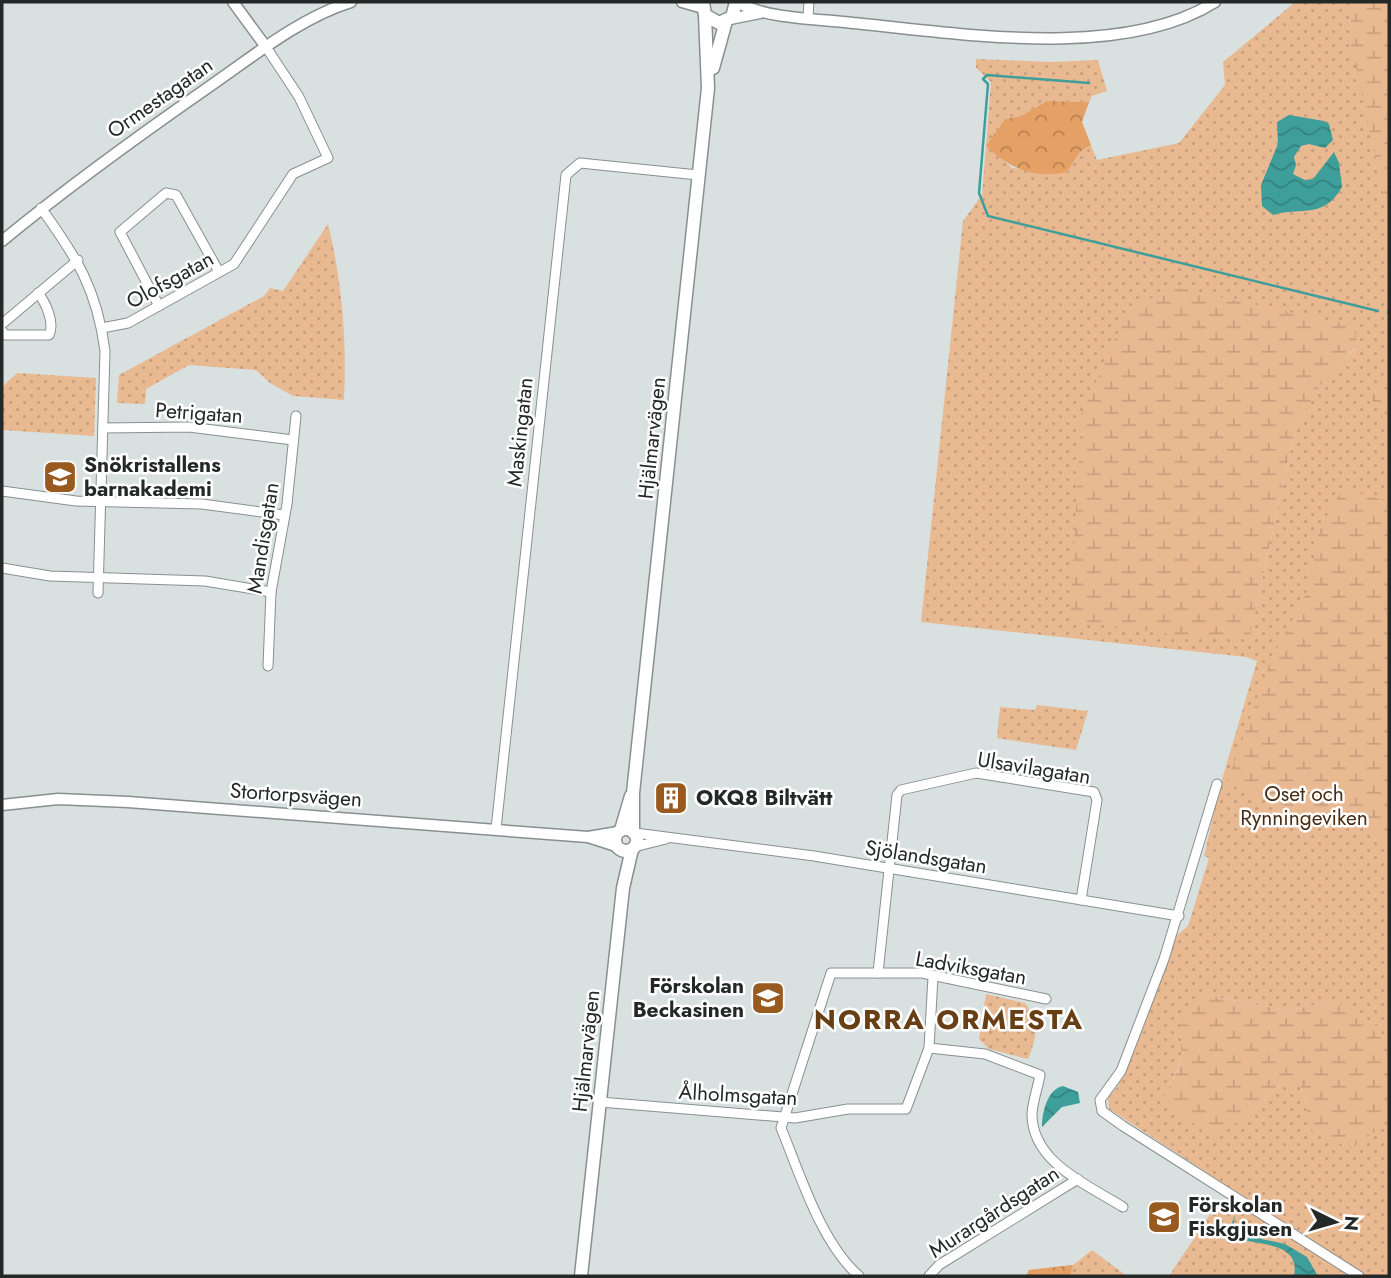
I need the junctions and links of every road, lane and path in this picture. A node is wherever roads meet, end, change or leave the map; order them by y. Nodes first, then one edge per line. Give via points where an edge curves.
1 (233, 2) edge
2 (351, 2) edge
3 (682, 2) edge
4 (737, 2) edge
5 (809, 2) edge
6 (1215, 2) edge
7 (704, 8) edge
8 (762, 12) junction
9 (808, 17) junction
10 (728, 20) junction
11 (266, 47) junction
12 (708, 88) junction
13 (698, 175) junction
14 (41, 208) junction
15 (2, 241) edge
16 (78, 260) junction
17 (219, 272) junction
18 (38, 293) junction
19 (159, 306) junction
20 (2, 324) edge
21 (102, 328) junction
22 (2, 331) edge
23 (296, 416) dead end
24 (103, 428) junction
25 (293, 440) junction
26 (2, 491) edge
27 (101, 501) junction
28 (284, 515) junction
29 (2, 568) edge
30 (99, 579) junction
31 (98, 593) dead end
32 (271, 593) junction
33 (268, 666) dead end
34 (1217, 784) dead end
35 (2, 805) edge
36 (496, 829) junction
37 (626, 840) junction
38 (889, 868) junction
39 (1081, 900) junction
40 (1179, 916) junction
41 (878, 973) junction
42 (933, 977) junction
43 (1046, 999) dead end
44 (929, 1048) junction
45 (600, 1102) junction
46 (783, 1117) junction
47 (1078, 1179) junction
48 (1123, 1207) dead end
49 (582, 1276) edge
50 (859, 1276) edge
51 (929, 1276) edge
52 (1359, 1276) edge

1 - 11 street
2 - 11 street, Ormestagatan
3 - 7 street
4 - 8 street
4 - 10 main road, Hjälmarvägen
5 - 9 street
6 - 9 street via 1160,25 1048,38
7 - 10 main road via 715,22
7 - 12 main road, Hjälmarvägen
8 - 9 street
8 - 10 street
10 - 12 main road, Hjälmarvägen
11 - 14 street, Ormestagatan
11 - 17 street, Olofsgatan via 299,97 328,158 293,174 236,261
12 - 13 main road, Hjälmarvägen
13 - 36 street, Maskingatan via 580,163 566,175
13 - 37 main road, Hjälmarvägen
14 - 15 street, Ormestagatan
14 - 16 street
16 - 18 street
16 - 21 street via 96,300
17 - 19 street, Olofsgatan
17 - 19 street via 176,195 166,193 120,232
18 - 20 street
18 - 22 street via 51,326 49,335 5,335
19 - 21 street, Olofsgatan via 124,325
21 - 24 street
23 - 25 street, Mandisgatan
24 - 25 street, Petrigatan via 188,427
24 - 27 street
25 - 28 street, Mandisgatan
26 - 27 street via 46,499
27 - 28 street via 190,503
27 - 30 street
28 - 32 street, Mandisgatan
29 - 30 street
30 - 31 street
30 - 32 street via 194,580
32 - 33 street, Mandisgatan
34 - 40 street
35 - 36 street, Stortorpsvägen via 91,799
36 - 37 street, Stortorpsvägen
37 - 38 street, Sjölandsgatan via 756,848
37 - 45 main road, Hjälmarvägen
38 - 39 street, Sjölandsgatan
38 - 39 street, Ulsavilagatan via 901,790 976,773 1086,790 1094,792 1097,800
38 - 41 street
39 - 40 street, Sjölandsgatan
40 - 52 street via 1121,1071 1101,1095 1102,1111
41 - 42 street, Ladviksgatan
41 - 46 street, Ladviksgatan via 831,973
42 - 43 street, Ladviksgatan
42 - 44 street, Ålholmsgatan
44 - 46 street, Ålholmsgatan via 906,1109 858,1108
44 - 47 street via 985,1054 1040,1075 1032,1113 1035,1137 1049,1157
45 - 46 street, Ålholmsgatan
45 - 49 main road, Hjälmarvägen
46 - 50 street via 781,1128 818,1217
47 - 48 street
47 - 51 street, Murargårdsgatan via 939,1265

